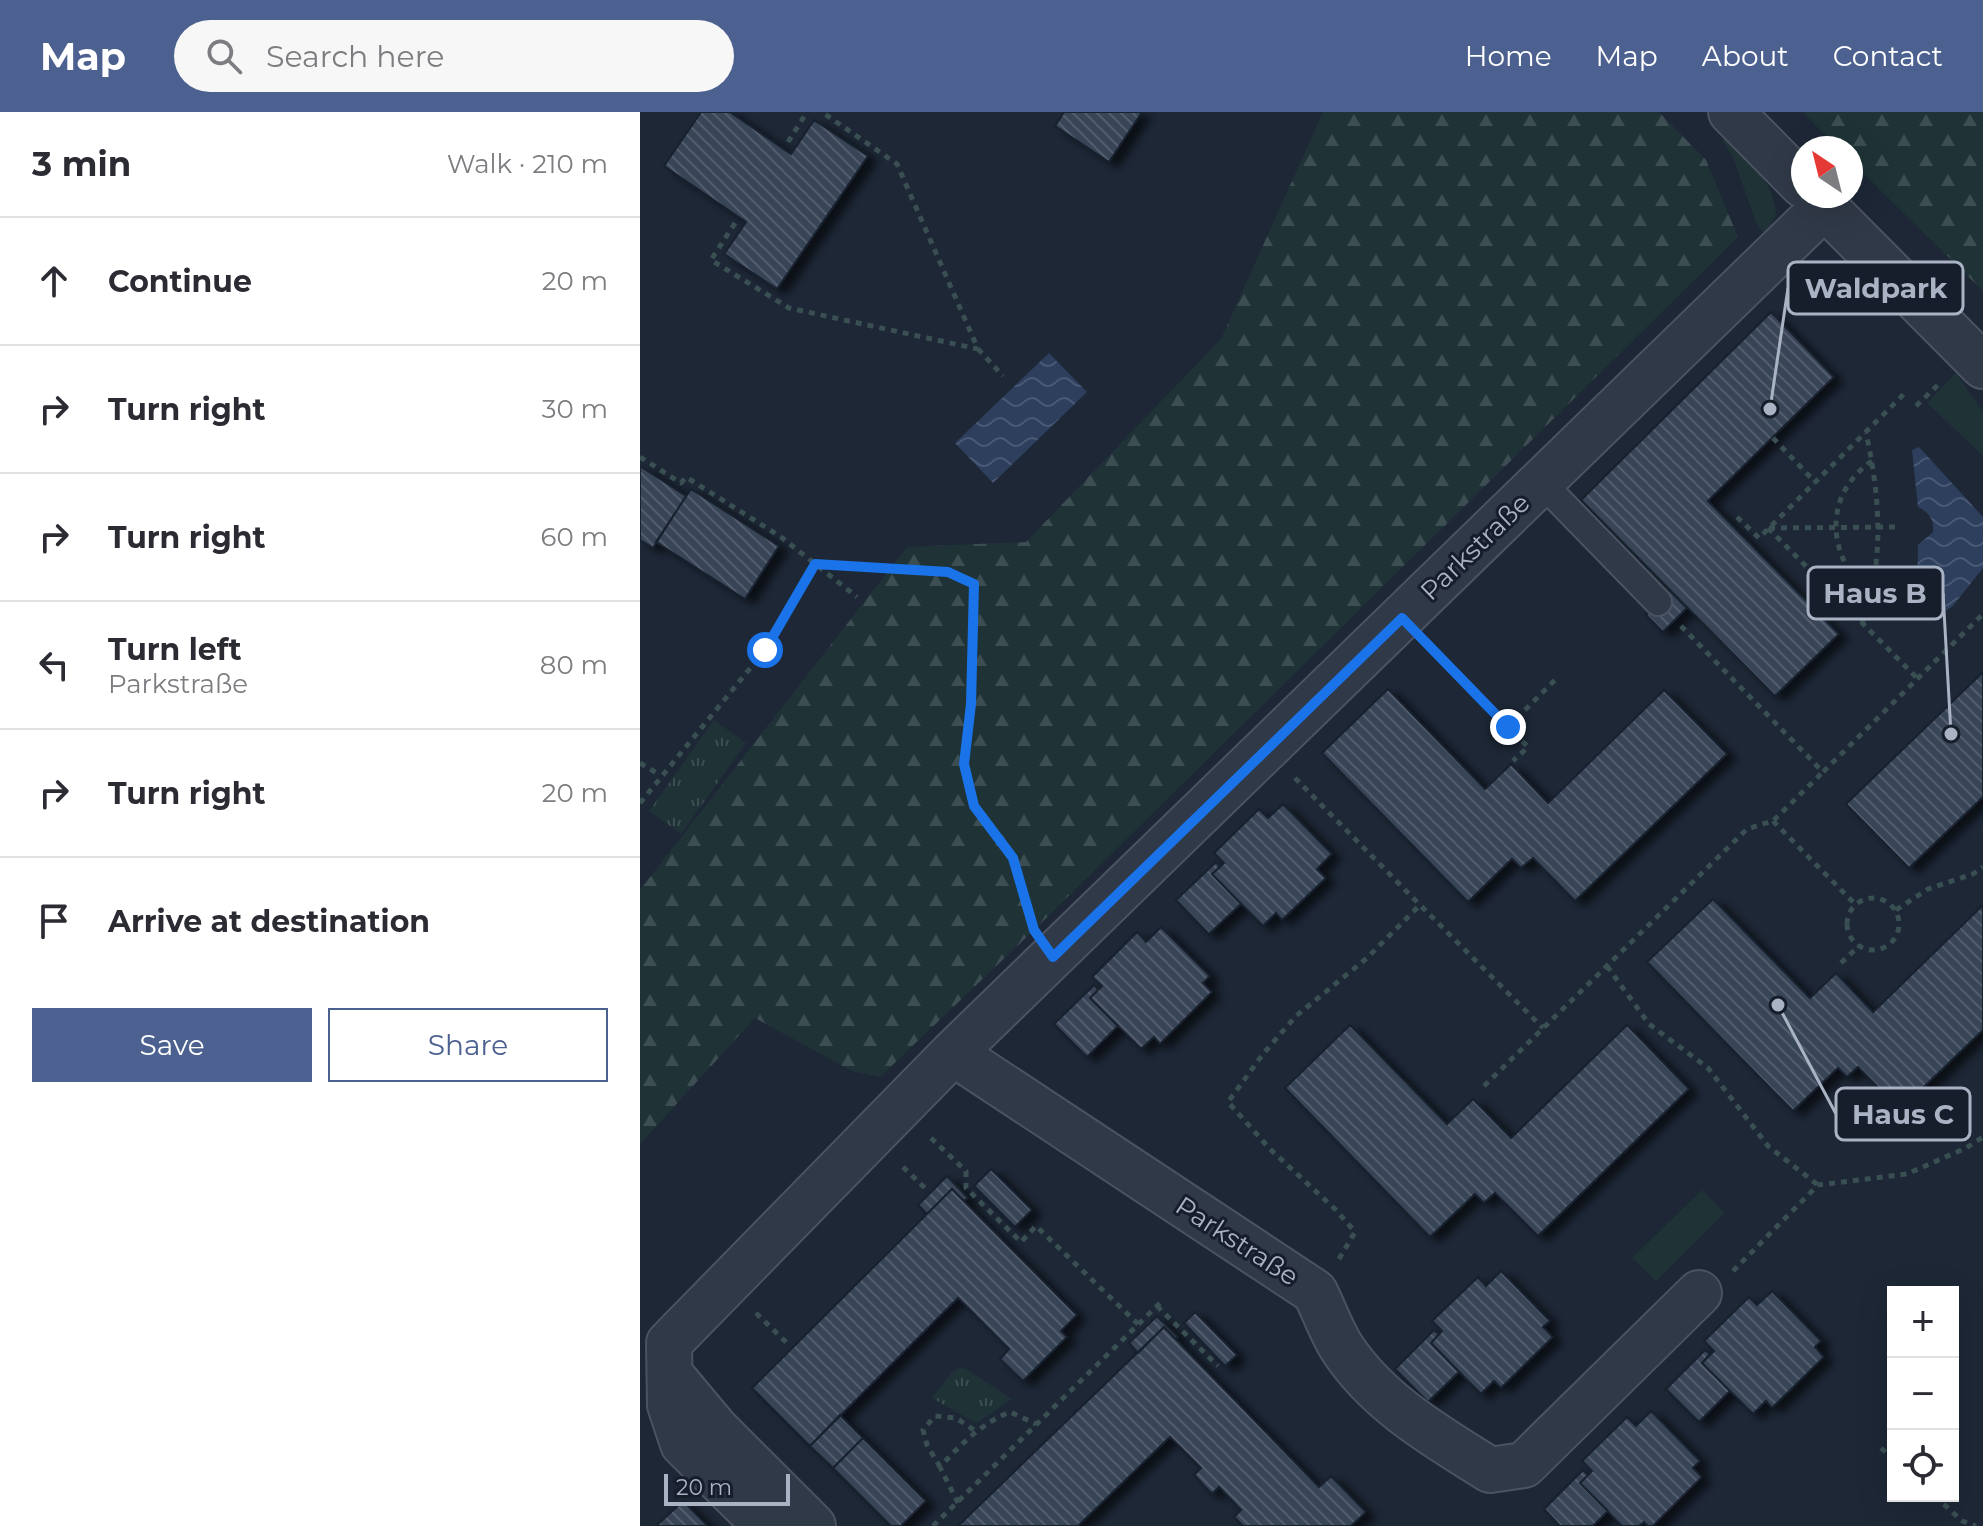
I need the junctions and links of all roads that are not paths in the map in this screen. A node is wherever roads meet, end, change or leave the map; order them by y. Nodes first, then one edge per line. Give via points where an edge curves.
1 (1731, 112) edge
2 (1791, 173) edge
3 (1803, 208) edge
4 (1826, 208) edge
5 (1983, 366) edge
6 (1541, 482) junction
7 (1667, 611) road end
8 (953, 1053) junction
9 (1699, 1293) road end
10 (670, 1374) junction
11 (766, 1526) edge
12 (813, 1526) edge

1 - 2 street
3 - 6 street, Parkstraße
4 - 5 street
6 - 7 lane
6 - 8 street, Parkstraße
8 - 9 street, Parkstraße via 1315,1292 1342,1348 1381,1395 1490,1470 1524,1465
8 - 10 street, Parkstraße via 669,1343
10 - 11 street, Parkstraße via 670,1405 683,1444
10 - 12 street via 716,1429

